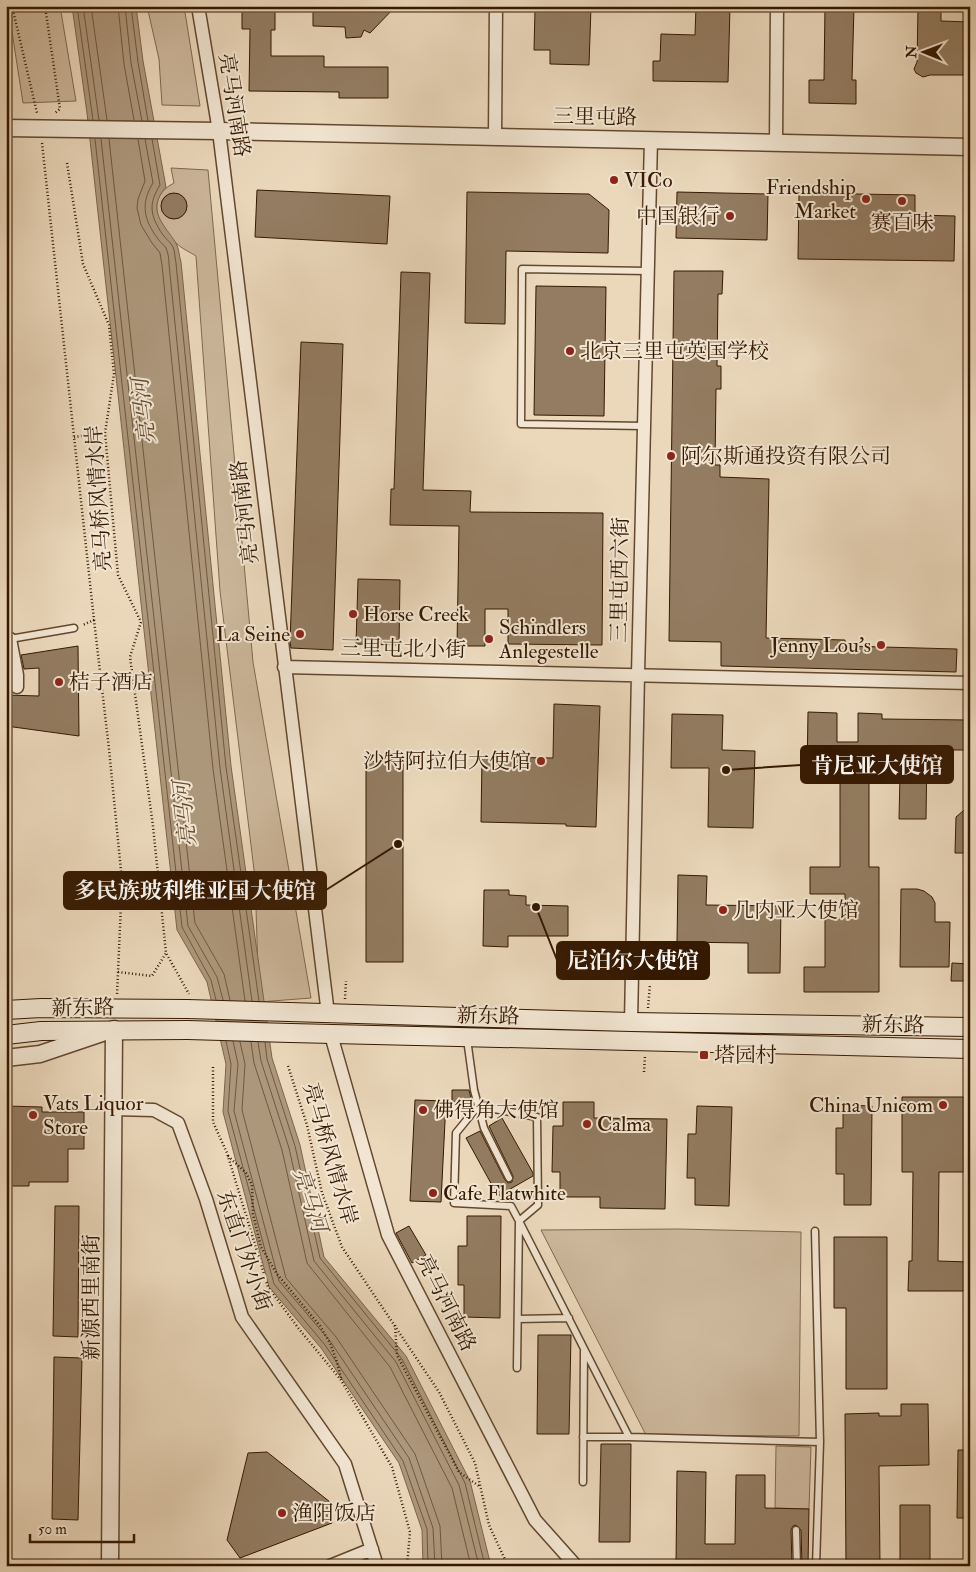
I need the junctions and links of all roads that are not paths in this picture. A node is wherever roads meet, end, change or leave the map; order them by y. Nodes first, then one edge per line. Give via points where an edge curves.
1 (198, 6) edge
2 (496, 6) edge
3 (776, 6) edge
4 (6, 128) edge
5 (219, 131) junction
6 (496, 137) junction
7 (651, 140) junction
8 (776, 143) junction
9 (970, 147) edge
10 (648, 271) junction
11 (644, 426) junction
12 (74, 628) road end
13 (8, 640) edge
14 (284, 667) junction
15 (638, 674) junction
16 (970, 683) edge
17 (17, 688) dead end
18 (6, 1010) edge
19 (328, 1014) junction
20 (631, 1022) junction
21 (970, 1027) edge
22 (114, 1029) junction
23 (6, 1035) edge
24 (331, 1035) junction
25 (467, 1038) junction
26 (970, 1049) edge
27 (6, 1058) edge
28 (478, 1106) junction
29 (114, 1109) junction
30 (509, 1178) dead end
31 (519, 1221) junction
32 (815, 1231) dead end
33 (569, 1318) junction
34 (518, 1319) junction
35 (584, 1349) junction
36 (517, 1368) dead end
37 (583, 1437) junction
38 (630, 1437) junction
39 (820, 1442) junction
40 (583, 1482) dead end
41 (796, 1530) dead end
42 (372, 1550) junction
43 (110, 1566) edge
44 (330, 1566) edge
45 (377, 1566) edge
46 (576, 1566) edge
47 (797, 1566) edge
48 (816, 1566) edge

1 - 5 street, 亮马河南路
2 - 6 street
3 - 8 street
4 - 5 street, 三里屯路
5 - 6 street, 三里屯路
5 - 14 street, 亮马河南路
6 - 7 street, 三里屯路
7 - 8 street, 三里屯路
7 - 10 street, 三里屯西六街
8 - 9 street, 三里屯路
10 - 11 street, 三里屯西六街
10 - 11 lane via 522,269 521,424
11 - 15 street, 三里屯西六街
12 - 13 lane
13 - 17 street via 17,674
14 - 15 street, 三里屯北小街
14 - 19 street, 亮马河南路
15 - 16 street, 三里屯北小街
15 - 20 street, 三里屯西六街
18 - 19 main road, 新东路, bridge via 190,1006
19 - 20 main road, 新东路
20 - 21 main road, 新东路
22 - 23 main road, 新东路 via 41,1030
22 - 24 main road, 新东路, bridge
22 - 27 street via 40,1054
22 - 29 street, 新源西里南街
24 - 25 main road, 新东路
24 - 46 street, 亮马河南路 via 388,1236 535,1520
25 - 26 main road, 新东路
25 - 28 lane
28 - 30 lane via 484,1128
28 - 31 lane via 537,1117 538,1205
28 - 31 lane via 456,1133 454,1203 511,1206
29 - 42 street, 东直门外小街 via 154,1110 178,1122 206,1199 242,1317 345,1464
29 - 43 street, 新源西里南街
31 - 33 lane
31 - 34 lane
32 - 39 lane
33 - 34 lane
33 - 35 lane
34 - 36 lane
35 - 37 lane
35 - 38 lane
37 - 38 lane
37 - 40 lane
38 - 39 lane
39 - 48 lane
41 - 47 lane
42 - 44 street
42 - 45 street, 东直门外小街

